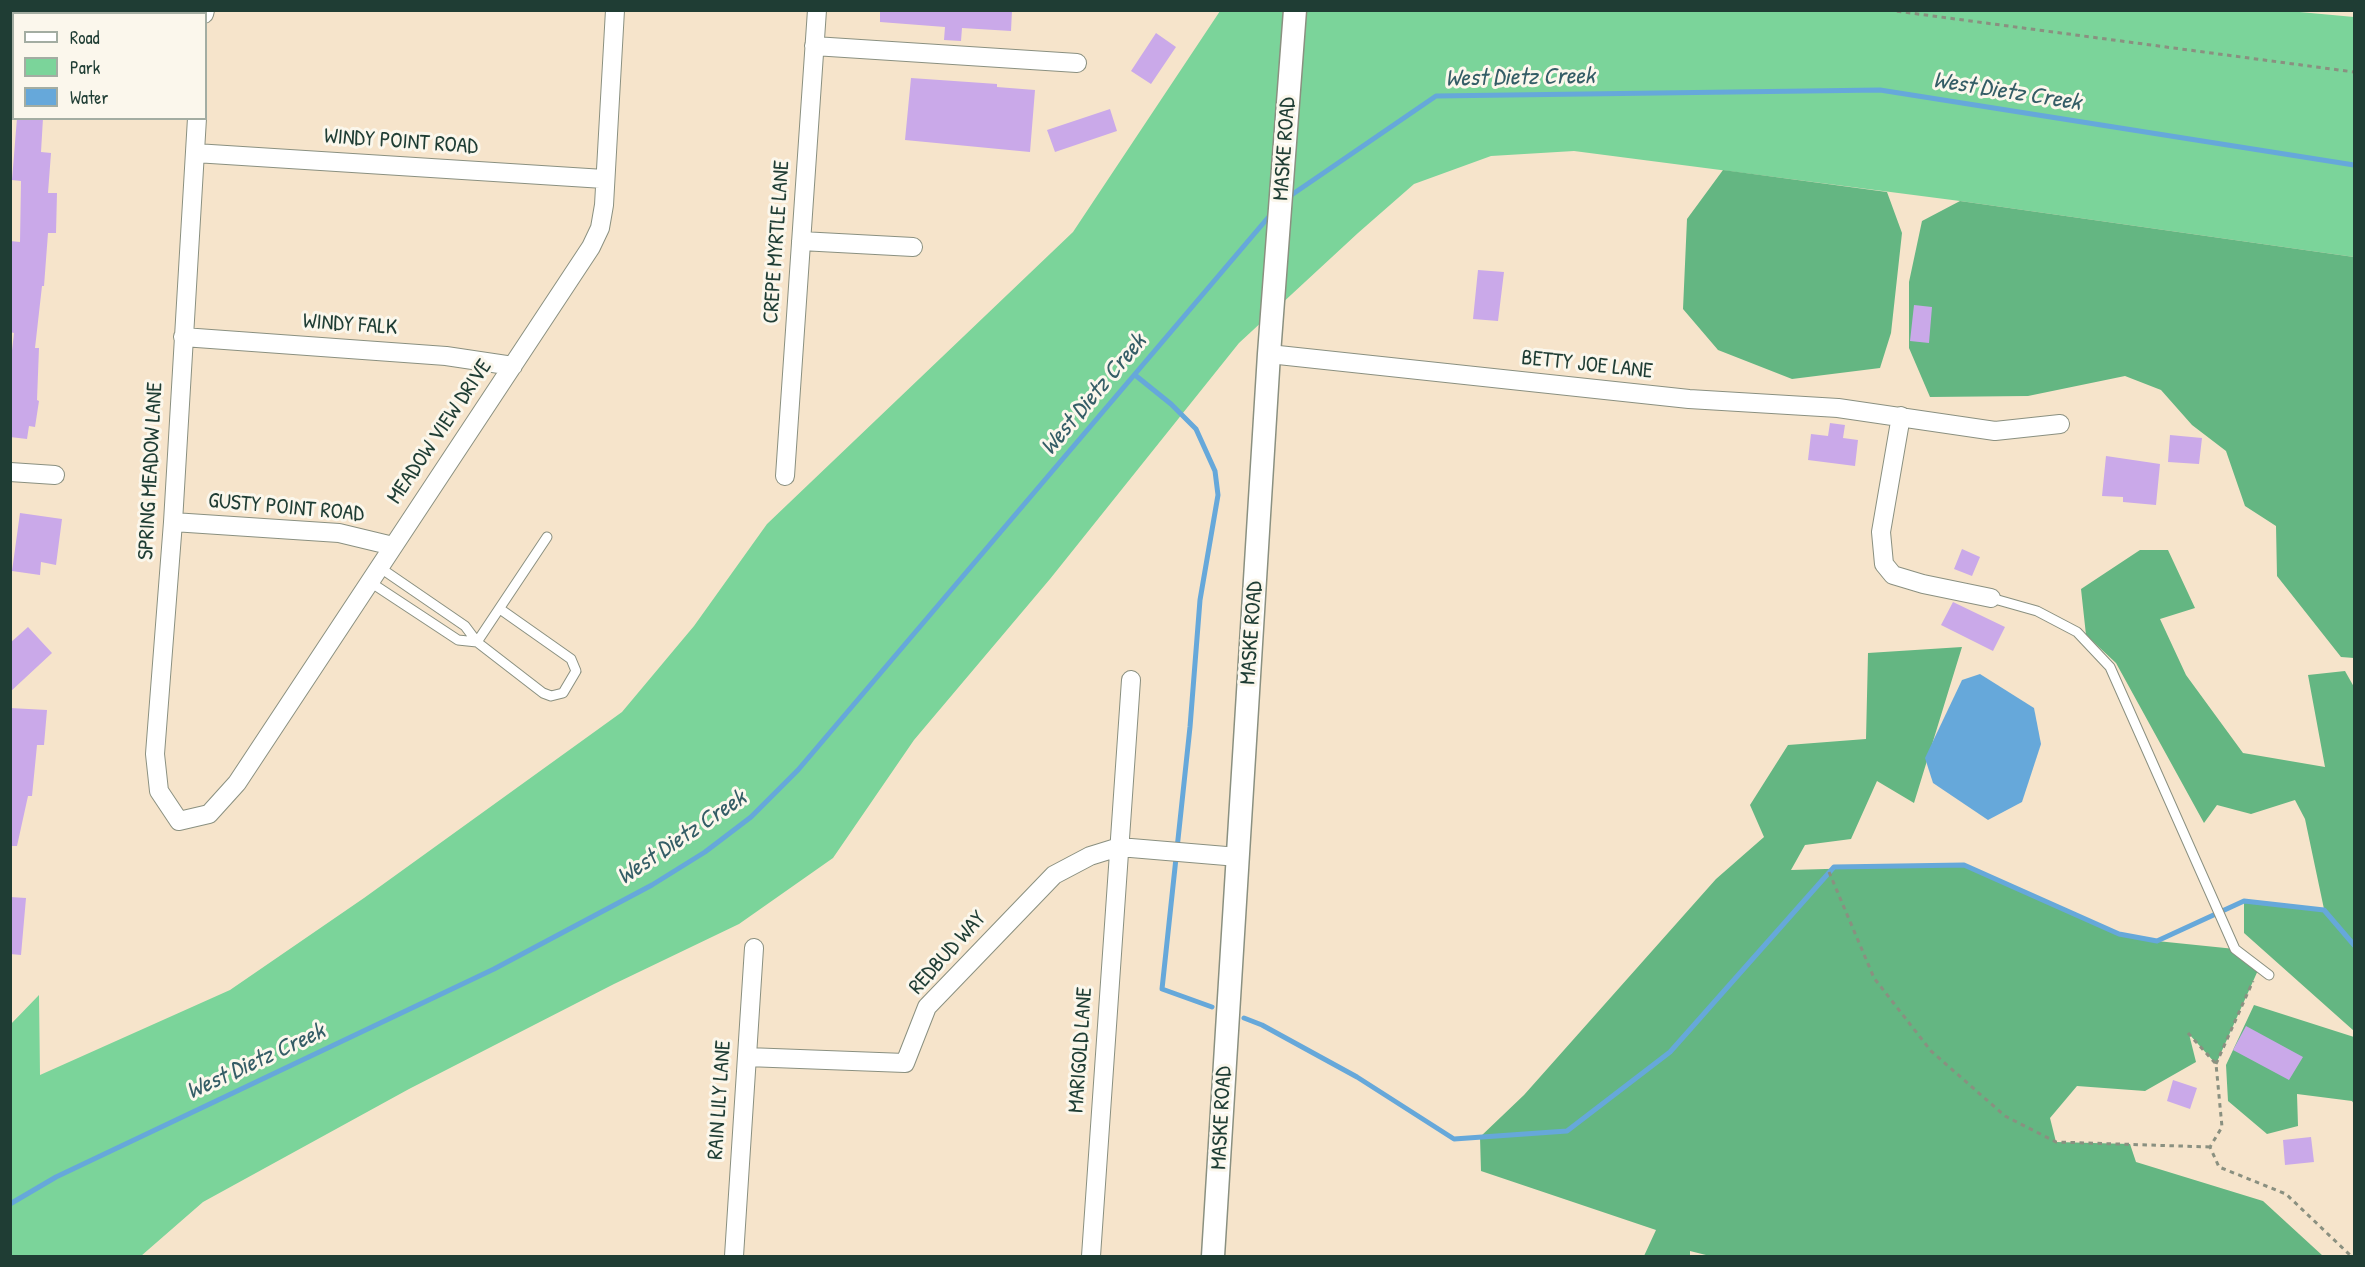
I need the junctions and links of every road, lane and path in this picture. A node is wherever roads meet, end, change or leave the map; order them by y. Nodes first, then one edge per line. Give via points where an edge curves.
1 (615, 10) edge
2 (817, 10) edge
3 (1295, 10) edge
4 (1888, 10) edge
5 (814, 46) junction
6 (1077, 63) dead end
7 (2355, 72) edge
8 (197, 120) edge
9 (195, 153) junction
10 (604, 179) junction
11 (801, 241) junction
12 (913, 247) dead end
13 (183, 337) junction
14 (1269, 354) junction
15 (513, 366) junction
16 (1901, 416) junction
17 (2060, 424) dead end
18 (10, 472) edge
19 (56, 475) dead end
20 (785, 476) dead end
21 (173, 522) junction
22 (547, 537) dead end
23 (393, 546) junction
24 (375, 575) junction
25 (1991, 598) joint
26 (500, 609) junction
27 (477, 642) junction
28 (1131, 680) dead end
29 (179, 820) joint
30 (1119, 847) junction
31 (1238, 856) junction
32 (1829, 872) dead end
33 (754, 948) dead end
34 (2259, 968) junction
35 (2269, 975) dead end
36 (2188, 1033) dead end
37 (747, 1057) junction
38 (2216, 1064) junction
39 (2210, 1147) junction
40 (734, 1257) edge
41 (1091, 1257) edge
42 (1214, 1257) edge
43 (2351, 1257) edge

1 - 10 street, MEADOW VIEW DRIVE
2 - 5 street, CREPE MYRTLE LANE
3 - 14 street, MASKE ROAD
4 - 7 path
5 - 6 street
5 - 11 street, CREPE MYRTLE LANE
8 - 9 street, SPRING MEADOW LANE
9 - 10 street, WINDY POINT ROAD
9 - 13 street, SPRING MEADOW LANE
10 - 15 street, MEADOW VIEW DRIVE via 600,228 591,247
11 - 12 street
11 - 20 street, CREPE MYRTLE LANE
13 - 15 street, WINDY FALK via 446,356
13 - 21 street, SPRING MEADOW LANE
14 - 16 street, BETTY JOE LANE via 1642,395
14 - 31 street, MASKE ROAD
15 - 23 street, MEADOW VIEW DRIVE
16 - 17 street, BETTY JOE LANE via 1995,431
16 - 25 street via 1881,532 1884,564 1893,575 1923,585
18 - 19 street
21 - 23 street, GUSTY POINT ROAD via 339,533
21 - 29 street, SPRING MEADOW LANE via 155,754 159,791
22 - 26 lane
23 - 24 street, MEADOW VIEW DRIVE
24 - 27 lane via 465,626
24 - 27 lane via 458,640
24 - 29 street, MEADOW VIEW DRIVE via 237,783 209,814
25 - 34 lane via 2037,611 2077,632 2110,667 2235,949
26 - 27 lane
26 - 27 lane via 571,659 576,671 563,693 543,693
28 - 30 street, MARIGOLD LANE
30 - 31 street
30 - 37 street, REDBUD WAY via 1090,856 1054,875 927,1007 905,1063
30 - 41 street, MARIGOLD LANE
31 - 42 street, MASKE ROAD
32 - 39 path via 1874,978 1931,1051 2004,1116 2056,1142
33 - 37 street, RAIN LILY LANE
34 - 35 lane
34 - 38 path
36 - 38 path
37 - 40 street, RAIN LILY LANE
38 - 39 path via 2222,1127
39 - 43 path via 2219,1167 2286,1194

